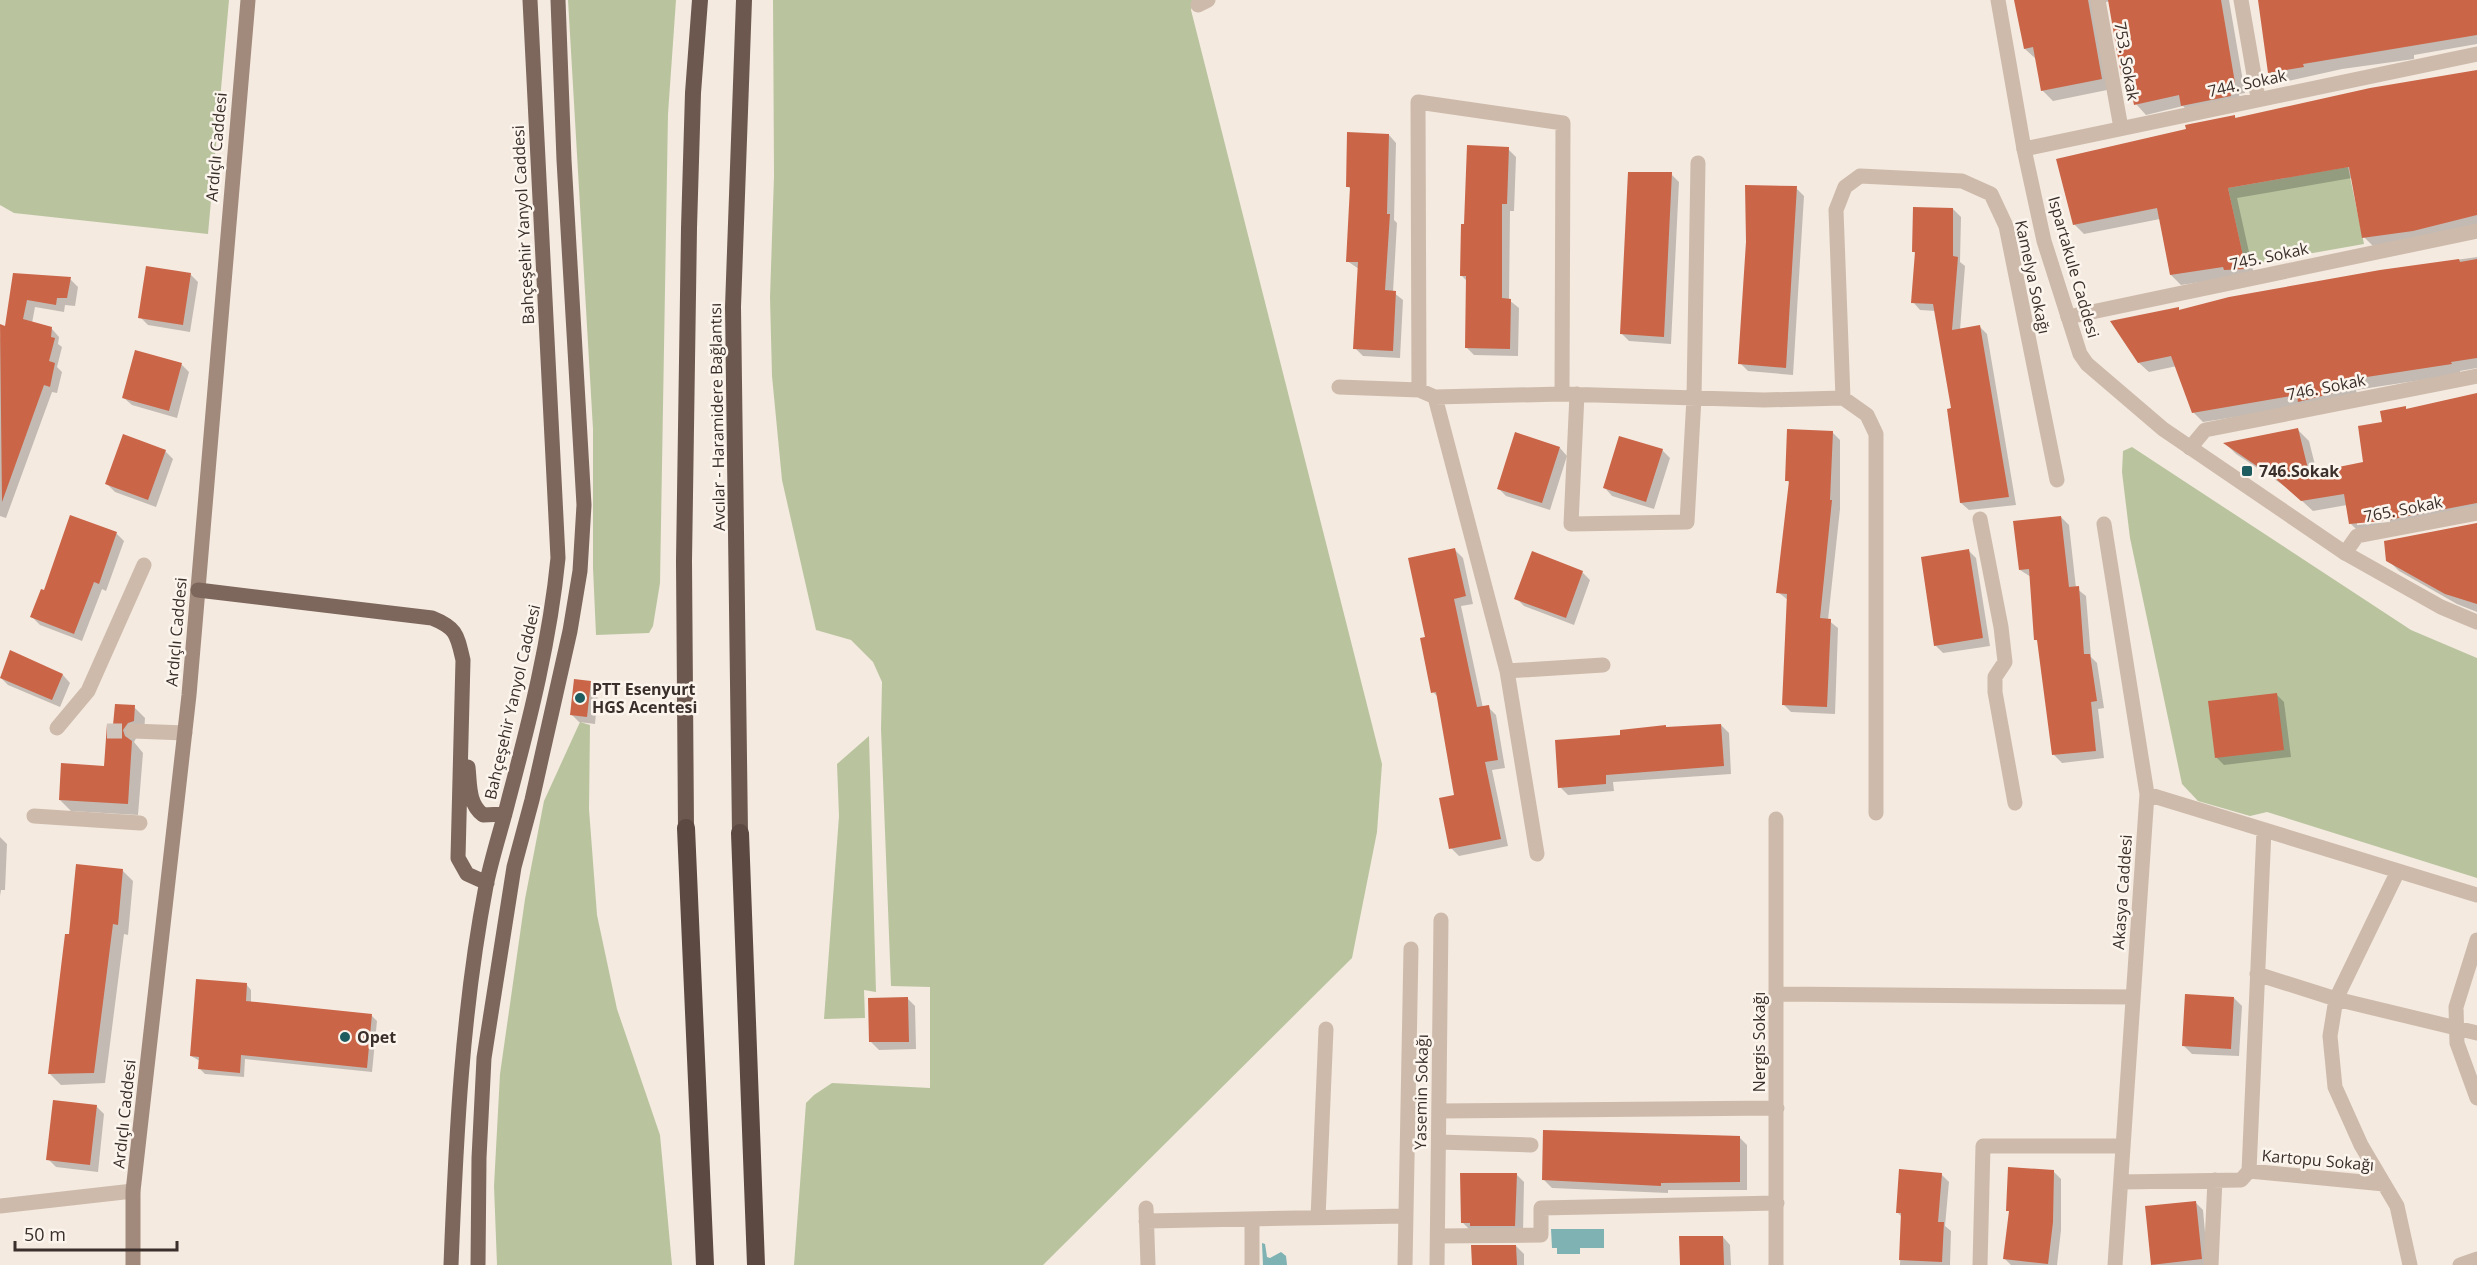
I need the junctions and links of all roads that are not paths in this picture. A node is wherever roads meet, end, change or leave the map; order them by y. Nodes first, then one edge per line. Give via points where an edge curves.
1 (248, 0) edge
2 (530, 0) edge
3 (558, 0) edge
4 (700, 0) edge
5 (744, 0) edge
6 (1998, 0) edge
7 (2098, 0) edge
8 (2241, 0) edge
9 (2477, 54) edge
10 (2258, 98) junction
11 (2121, 128) junction
12 (2024, 149) junction
13 (1698, 163) dead end
14 (2477, 231) edge
15 (2068, 317) junction
16 (2477, 376) edge
17 (1339, 387) dead end
18 (1419, 390) junction
19 (1570, 394) junction
20 (1434, 397) junction
21 (1695, 398) junction
22 (1843, 398) junction
23 (2190, 448) junction
24 (2057, 480) dead end
25 (2477, 513) edge
26 (1980, 519) dead end
27 (2104, 524) dead end
28 (2345, 553) junction
29 (144, 565) dead end
30 (198, 590) junction
31 (2477, 622) edge
32 (1603, 665) dead end
33 (1507, 671) junction
34 (57, 728) dead end
35 (133, 731) tunnel mouth
36 (185, 733) junction
37 (462, 743) junction
38 (2146, 794) junction
39 (2015, 803) dead end
40 (1876, 813) dead end
41 (505, 814) junction
42 (34, 816) dead end
43 (1776, 819) dead end
44 (140, 823) dead end
45 (686, 828) joint
46 (2264, 830) junction
47 (740, 833) joint
48 (1537, 854) dead end
49 (2398, 871) junction
50 (487, 883) junction
51 (2477, 895) edge
52 (1441, 920) dead end
53 (2477, 940) edge
54 (1411, 949) dead end
55 (2257, 974) junction
56 (1777, 994) junction
57 (2133, 998) junction
58 (2336, 999) junction
59 (1326, 1029) dead end
60 (2457, 1030) junction
61 (2477, 1033) edge
62 (2477, 1098) edge
63 (1777, 1108) junction
64 (1439, 1111) junction
65 (1439, 1142) junction
66 (1532, 1144) dead end
67 (2123, 1146) junction
68 (2249, 1171) junction
69 (2215, 1180) junction
70 (2121, 1182) junction
71 (2384, 1184) junction
72 (133, 1191) junction
73 (1778, 1203) junction
74 (0, 1206) edge
75 (1406, 1216) junction
76 (1318, 1218) junction
77 (1252, 1219) junction
78 (1438, 1236) junction
79 (2477, 1259) edge
80 (133, 1265) edge
81 (451, 1265) edge
82 (478, 1265) edge
83 (705, 1265) edge
84 (756, 1265) edge
85 (1148, 1265) edge
86 (1252, 1265) edge
87 (1405, 1265) edge
88 (1437, 1265) edge
89 (1776, 1265) edge
90 (1980, 1265) edge
91 (2115, 1265) edge
92 (2211, 1265) edge
93 (2410, 1265) edge
94 (2460, 1265) edge

1 - 30 main road, Ardıçlı Caddesi
2 - 41 main road, Bahçeşehir Yanyol Caddesi via 558,558 552,617
3 - 82 main road via 584,505 580,571 570,631 514,867 486,1047
4 - 45 highway, Avcılar - Haramidere Bağlantısı via 689,228 684,561
5 - 47 highway, Avcılar - Haramidere Bağlantısı via 734,307
6 - 12 street, Ispartakule Caddesi
7 - 11 street, 753. Sokak
8 - 10 street
9 - 10 street, 744. Sokak
10 - 11 street, 744. Sokak
11 - 12 street, 744. Sokak
12 - 15 street, Ispartakule Caddesi via 2044,241
13 - 21 street
14 - 15 street, 745. Sokak
15 - 23 street, Ispartakule Caddesi via 2087,364
16 - 23 street, 746. Sokak via 2205,430
17 - 18 street
18 - 19 street via 1418,102 1563,123
18 - 20 street
19 - 20 street
19 - 21 street
19 - 21 street via 1571,524 1687,522
20 - 33 street
21 - 22 street
22 - 24 street, Kamelya Sokağı via 1836,210 1845,186 1860,176 1962,182 1991,194 2006,226
22 - 40 street via 1868,415 1876,434
23 - 28 street, Ispartakule Caddesi
25 - 28 street, 765. Sokak via 2357,536
26 - 39 street via 2001,627 2005,662 1995,677 1995,692
27 - 38 street, Akasya Caddesi
28 - 31 street, Ispartakule Caddesi via 2441,607
29 - 34 street via 88,691
30 - 36 main road, Ardıçlı Caddesi
30 - 37 main road via 432,618 447,624 457,633 463,660
32 - 33 street
33 - 48 street
35 - 36 street
36 - 72 main road, Ardıçlı Caddesi
37 - 41 main road via 475,809 483,815
37 - 50 main road via 458,858 467,874
38 - 46 street
38 - 57 street, Akasya Caddesi
41 - 50 main road, Bahçeşehir Yanyol Caddesi
42 - 44 street
43 - 56 street, Nergis Sokağı
45 - 83 highway
46 - 49 street
46 - 55 street
47 - 84 highway
49 - 51 street
49 - 58 street
50 - 81 main road, Bahçeşehir Yanyol Caddesi via 463,1038
52 - 64 street, Yasemin Sokağı
53 - 60 street via 2456,1007
54 - 75 street, Yasemin Sokağı
55 - 58 street
55 - 68 street
56 - 57 street
56 - 63 street, Nergis Sokağı
57 - 67 street, Akasya Caddesi
58 - 60 street
58 - 71 street via 2330,1036 2335,1087
59 - 76 street
60 - 61 street
60 - 62 street via 2457,1042
63 - 64 street
63 - 73 street, Nergis Sokağı
64 - 65 street, Yasemin Sokağı
65 - 66 street
65 - 78 street, Yasemin Sokağı
67 - 70 street, Akasya Caddesi
67 - 90 street via 1983,1146
68 - 69 street via 2241,1180
68 - 71 street, Kartopu Sokağı
69 - 70 street
69 - 92 street
70 - 91 street, Akasya Caddesi
71 - 93 street via 2397,1206
72 - 74 street
72 - 80 main road, Ardıçlı Caddesi
73 - 78 street via 1541,1208 1541,1235
73 - 89 street, Nergis Sokağı
75 - 76 street
75 - 87 street, Yasemin Sokağı
76 - 77 street
77 - 85 street via 1146,1214
77 - 86 street
78 - 88 street, Yasemin Sokağı
79 - 94 street

